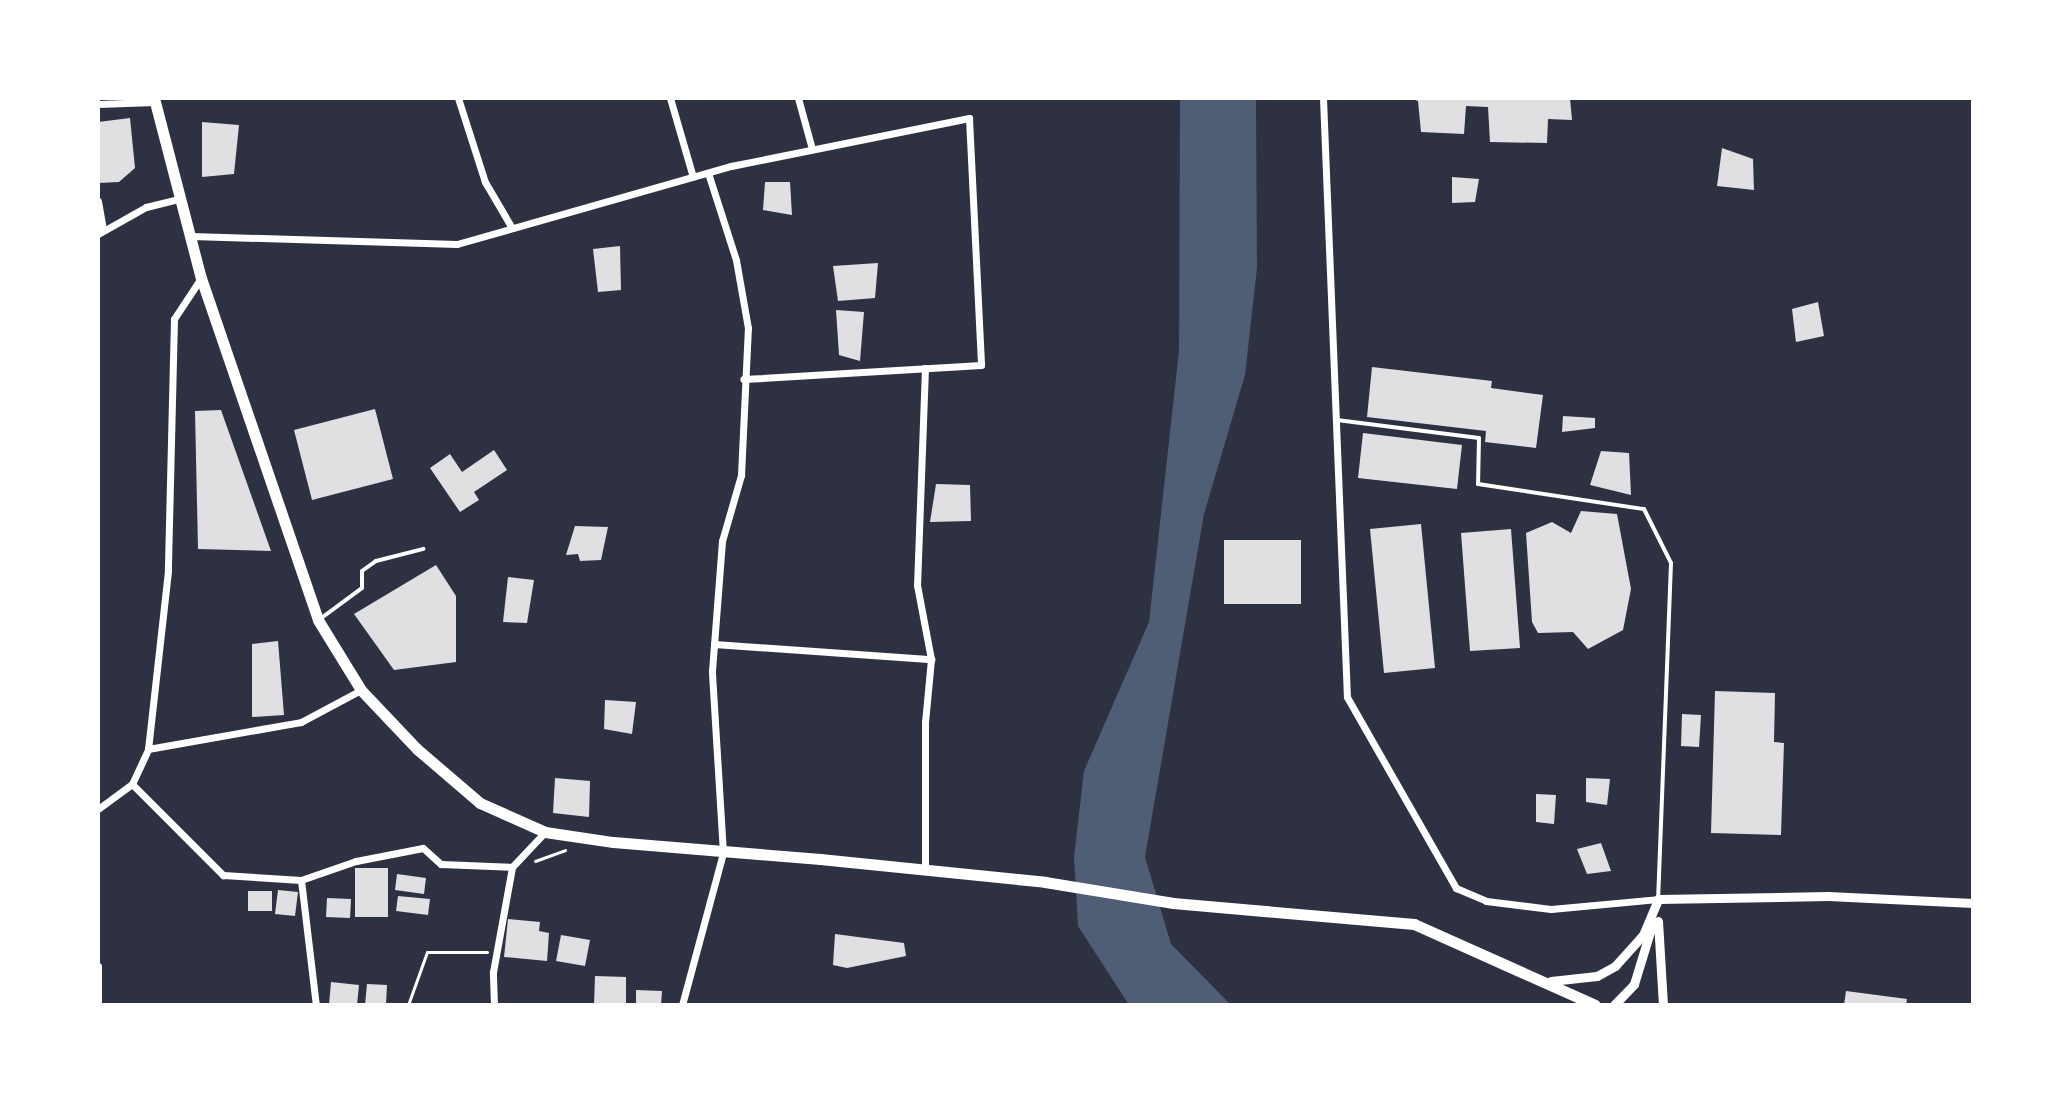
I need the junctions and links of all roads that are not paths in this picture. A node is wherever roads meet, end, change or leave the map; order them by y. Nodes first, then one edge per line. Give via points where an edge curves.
1 (458, 98) edge
2 (670, 98) edge
3 (798, 98) edge
4 (1323, 98) edge
5 (154, 100) edge
6 (98, 104) edge
7 (812, 149) junction
8 (708, 173) junction
9 (693, 177) junction
10 (181, 198) junction
11 (98, 201) edge
12 (512, 228) junction
13 (100, 231) edge
14 (191, 236) junction
15 (201, 278) junction
16 (925, 368) junction
17 (743, 379) junction
18 (1336, 420) junction
19 (423, 549) dead end
20 (318, 620) junction
21 (714, 644) junction
22 (931, 659) junction
23 (361, 690) junction
24 (148, 749) junction
25 (132, 784) junction
26 (98, 809) edge
27 (545, 832) junction
28 (723, 853) junction
29 (512, 867) junction
30 (925, 870) junction
31 (301, 880) junction
32 (1658, 899) junction
33 (1973, 903) edge
34 (98, 966) edge
35 (1551, 981) junction
36 (99, 985) edge
37 (98, 1002) edge
38 (316, 1005) edge
39 (494, 1005) edge
40 (682, 1005) edge
41 (1595, 1005) edge
42 (1614, 1005) edge
43 (1663, 1005) edge

1 - 12 street via 485,182
2 - 9 street
3 - 7 street
4 - 18 street
5 - 6 street
5 - 10 main road
7 - 8 street
7 - 16 street via 969,118 981,365
8 - 9 street
8 - 17 street via 736,260 748,328
9 - 12 street
10 - 13 street via 146,207
10 - 14 main road
11 - 13 street
12 - 14 street via 457,244
14 - 15 main road
15 - 20 main road
15 - 24 street via 174,319 168,571
16 - 17 street
16 - 22 street via 917,585
17 - 21 street via 741,475 722,541
18 - 32 street via 1347,697 1456,888 1486,901 1551,909
18 - 32 lane via 1479,438 1478,484 1644,509 1671,563
19 - 20 lane via 376,561 362,571 362,588
20 - 23 main road
21 - 22 street
21 - 28 street
22 - 30 street via 925,722
23 - 24 street via 301,722
23 - 27 main road via 417,749 480,803
24 - 25 street
25 - 26 street
25 - 31 street via 223,875
27 - 28 main road
27 - 29 street
28 - 30 main road
28 - 40 street
29 - 31 street via 441,864 423,848 356,861
29 - 39 street via 493,972
30 - 35 main road via 1173,903 1414,924
31 - 38 street
32 - 33 street via 1828,896
32 - 35 street via 1643,935 1615,966 1597,976
32 - 42 street via 1634,984
32 - 43 street
34 - 36 street
35 - 41 main road
36 - 37 street

